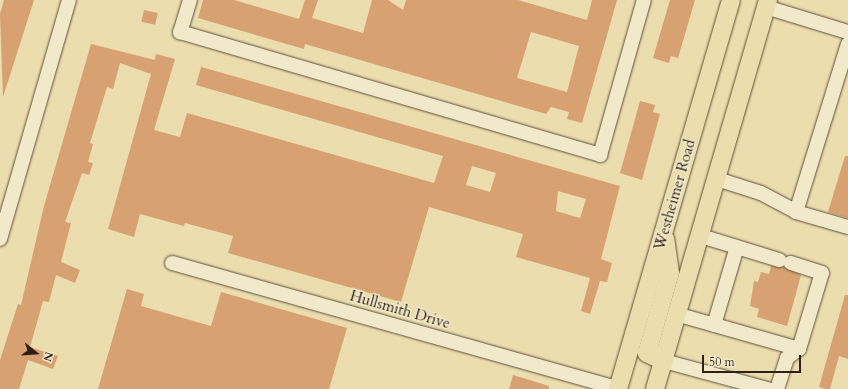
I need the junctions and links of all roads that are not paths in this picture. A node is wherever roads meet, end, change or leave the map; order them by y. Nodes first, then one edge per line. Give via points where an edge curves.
1 (69, 0) edge
2 (190, 0) edge
3 (644, 0) edge
4 (731, 0) edge
5 (763, 2) edge
6 (848, 32) edge
7 (848, 44) edge
8 (717, 179) junction
9 (796, 212) junction
10 (848, 228) edge
11 (664, 232) junction
12 (700, 236) junction
13 (0, 239) edge
14 (737, 247) junction
15 (172, 263) dead end
16 (676, 314) junction
17 (714, 325) junction
18 (799, 349) junction
19 (664, 361) junction
20 (619, 389) edge
21 (655, 389) edge
22 (768, 389) edge
23 (777, 389) edge

1 - 13 street
2 - 3 street via 180,32 600,155
4 - 11 main road, Westheimer Road
5 - 6 street
5 - 8 main road via 748,71
7 - 9 street
8 - 9 street via 761,193
8 - 12 main road
9 - 10 street
11 - 19 main road via 670,273 648,353
11 - 20 main road, Westheimer Road
12 - 14 street
12 - 16 main road
14 - 17 street
14 - 18 street via 822,272
15 - 20 street, Hullsmith Drive
16 - 17 street
16 - 19 main road
17 - 18 street
18 - 23 street via 787,358
19 - 21 main road
19 - 22 street

